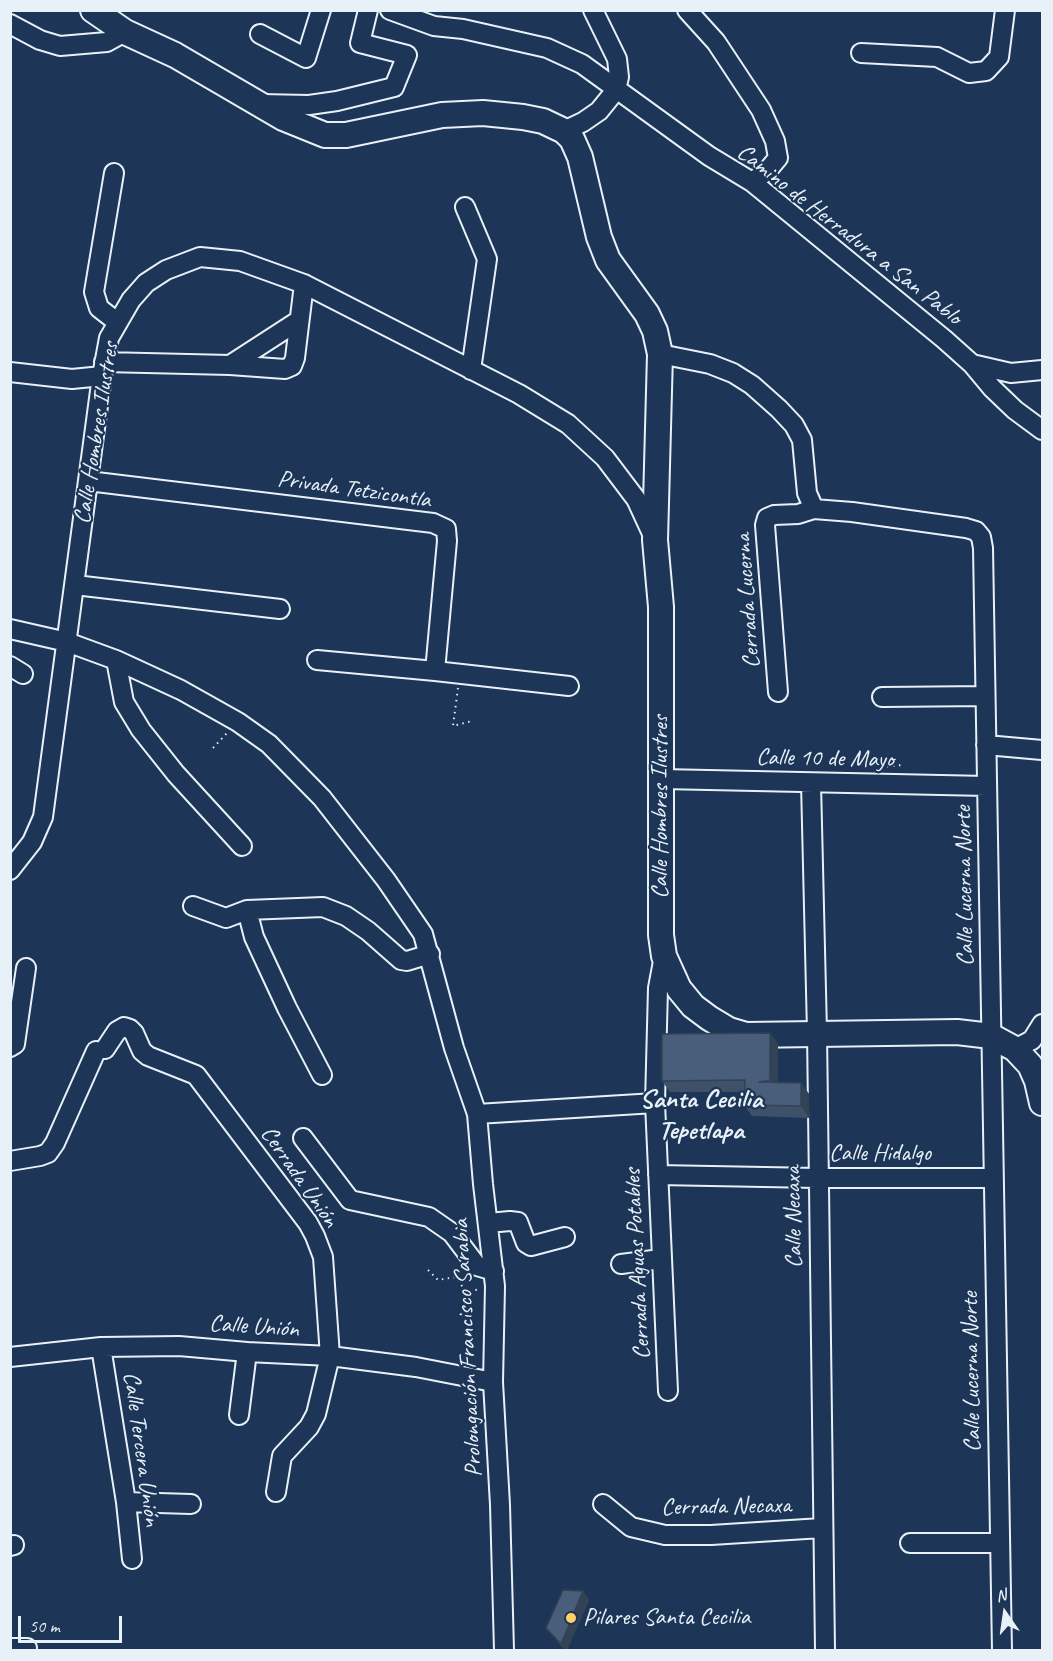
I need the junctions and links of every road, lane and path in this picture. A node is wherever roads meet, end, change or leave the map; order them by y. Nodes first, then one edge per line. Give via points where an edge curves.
1 (93, 10) edge
2 (321, 10) edge
3 (368, 10) edge
4 (390, 10) edge
5 (593, 10) edge
6 (687, 10) edge
7 (1005, 10) edge
8 (10, 24) edge
9 (125, 32) junction
10 (260, 34) dead end
11 (861, 52) dead end
12 (616, 90) junction
13 (259, 104) junction
14 (564, 131) junction
15 (114, 173) dead end
16 (752, 182) junction
17 (465, 207) dead end
18 (304, 284) junction
19 (298, 321) junction
20 (117, 322) junction
21 (660, 354) junction
22 (972, 364) junction
23 (230, 365) junction
24 (103, 369) junction
25 (471, 370) junction
26 (1042, 370) edge
27 (10, 372) edge
28 (1042, 430) edge
29 (88, 480) junction
30 (814, 509) junction
31 (655, 540) junction
32 (75, 585) junction
33 (280, 609) dead end
34 (10, 629) edge
35 (67, 642) junction
36 (116, 660) junction
37 (316, 660) dead end
38 (435, 670) junction
39 (460, 673) junction
40 (569, 686) dead end
41 (778, 692) dead end
42 (985, 696) junction
43 (882, 697) dead end
44 (472, 721) dead end
45 (237, 722) junction
46 (986, 746) junction
47 (213, 748) dead end
48 (1042, 750) edge
49 (662, 779) junction
50 (811, 783) junction
51 (987, 786) junction
52 (242, 846) dead end
53 (10, 870) edge
54 (193, 906) dead end
55 (247, 910) junction
56 (430, 954) junction
57 (664, 956) junction
58 (26, 968) dead end
59 (1042, 1023) edge
60 (817, 1032) junction
61 (746, 1035) junction
62 (991, 1036) junction
63 (717, 1041) edge
64 (656, 1042) junction
65 (676, 1042) edge
66 (1030, 1043) edge
67 (10, 1047) edge
68 (322, 1075) dead end
69 (655, 1103) junction
70 (1042, 1103) edge
71 (477, 1114) junction
72 (303, 1138) dead end
73 (10, 1161) edge
74 (658, 1175) junction
75 (817, 1178) junction
76 (993, 1178) junction
77 (488, 1223) junction
78 (565, 1237) dead end
79 (661, 1259) junction
80 (621, 1264) dead end
81 (428, 1270) dead end
82 (494, 1278) junction
83 (101, 1347) junction
84 (247, 1352) junction
85 (330, 1356) junction
86 (10, 1357) edge
87 (493, 1382) junction
88 (668, 1391) dead end
89 (240, 1415) dead end
90 (276, 1492) dead end
91 (126, 1502) junction
92 (190, 1504) dead end
93 (603, 1504) dead end
94 (822, 1528) junction
95 (910, 1543) dead end
96 (999, 1543) junction
97 (132, 1559) dead end
98 (504, 1650) edge
99 (825, 1650) edge
100 (1002, 1650) edge

1 - 9 main road
2 - 10 street via 306,58
3 - 13 street via 360,43 407,55 394,87 309,105
4 - 12 street, Camino de Herradura a San Pablo via 434,26 547,48 582,64
5 - 12 street via 617,59
6 - 16 street via 716,42 761,110 775,141 778,158
7 - 11 street via 999,57 986,71 969,73 937,57
8 - 9 street via 60,46 106,42
9 - 13 main road
12 - 14 street via 599,111
12 - 16 street, Camino de Herradura a San Pablo
13 - 14 main road via 324,135 346,135 462,112 523,117
14 - 21 main road, Calle Hombres Ilustres via 580,158 608,260 647,314
15 - 20 street via 94,292 99,308
16 - 22 street, Camino de Herradura a San Pablo
17 - 25 street via 487,259
18 - 19 street
18 - 20 street, Calle Hombres Ilustres via 240,261 200,257 166,270 146,283
18 - 25 street, Calle Hombres Ilustres
19 - 23 street
19 - 23 street via 292,366 285,369
20 - 24 street, Calle Hombres Ilustres via 109,338
21 - 30 street via 733,373 779,408 802,440 807,493
21 - 31 main road, Calle Hombres Ilustres
22 - 26 street via 1011,373
22 - 28 street, Camino de Herradura a San Pablo via 1015,410
23 - 24 street
24 - 27 street via 72,379
24 - 29 street, Calle Hombres Ilustres
25 - 31 street, Calle Hombres Ilustres via 545,408 587,439 636,499
29 - 32 street, Calle Hombres Ilustres
29 - 38 street, Privada Tetzicontla via 433,522 446,529
30 - 41 street, Cerrada Lucerna via 774,515 767,518 765,525
30 - 42 street, Calle Lucerna Norte via 976,531 983,548
31 - 49 main road, Calle Hombres Ilustres via 661,607
32 - 33 street
32 - 35 street, Calle Hombres Ilustres
34 - 35 street, Prolongación Francisco Sarabia
35 - 36 street, Prolongación Francisco Sarabia
35 - 53 street, Calle Hombres Ilustres via 43,817 32,842
36 - 45 street, Prolongación Francisco Sarabia via 182,690
36 - 52 street via 124,702 141,730
37 - 38 street
38 - 39 street
39 - 40 street
39 - 44 path via 453,726
42 - 43 street
42 - 46 street, Calle Lucerna Norte
45 - 47 path
45 - 56 street, Prolongación Francisco Sarabia via 269,744 322,798 415,920
46 - 48 street
46 - 51 street, Calle Lucerna Norte
49 - 50 street, Calle 10 de Mayo
49 - 57 main road, Calle Hombres Ilustres
50 - 51 street, Calle 10 de Mayo
50 - 60 street, Calle Necaxa
51 - 62 street, Calle Lucerna Norte
54 - 55 street via 226,918
55 - 56 street via 322,907 346,916 401,960
55 - 68 street via 254,937
56 - 71 street, Prolongación Francisco Sarabia via 454,1048
57 - 61 main road, Calle Hombres Ilustres via 679,989 693,1005 729,1030
57 - 64 street, Cerrada Aguas Potables via 658,988
58 - 67 street via 15,1044
59 - 66 street
60 - 61 main road, Calle Hombres Ilustres
60 - 62 main road, Calle Hombres Ilustres via 957,1032
60 - 75 street, Calle Necaxa
61 - 63 street, Calle Hombres Ilustres
62 - 66 main road, Calle Hombres Ilustres
62 - 76 street, Calle Lucerna Norte
64 - 65 street
64 - 69 street, Cerrada Aguas Potables
66 - 70 main road, Calle Hombres Ilustres via 1030,1065
69 - 71 street
69 - 74 street, Cerrada Aguas Potables
71 - 77 street, Prolongación Francisco Sarabia
72 - 82 street via 350,1200 429,1217 452,1233 477,1266
73 - 85 street, Cerrada Unión via 48,1153 101,1050 117,1031 130,1029 148,1056 196,1075 308,1223 323,1257
74 - 75 street, Calle Hidalgo
74 - 79 street, Cerrada Aguas Potables
75 - 76 street, Calle Hidalgo
75 - 94 street, Calle Necaxa
76 - 96 street, Calle Lucerna Norte
77 - 78 street via 518,1222 531,1246
77 - 82 street, Prolongación Francisco Sarabia
79 - 80 street
79 - 88 street, Cerrada Aguas Potables
81 - 82 path via 438,1280 456,1277 466,1293
82 - 87 street, Prolongación Francisco Sarabia
83 - 84 street, Calle Unión via 179,1346
83 - 86 street, Calle Unión
83 - 91 street, Calle Tercera Unión
84 - 85 street, Calle Unión
84 - 89 street
85 - 87 street, Calle Unión
85 - 90 street, Cerrada Unión via 316,1414 282,1456
87 - 98 street, Prolongación Francisco Sarabia
91 - 92 street
91 - 97 street, Calle Tercera Unión
93 - 94 street, Cerrada Necaxa via 631,1527 665,1535
94 - 99 street, Calle Necaxa
95 - 96 street
96 - 100 street, Calle Lucerna Norte

